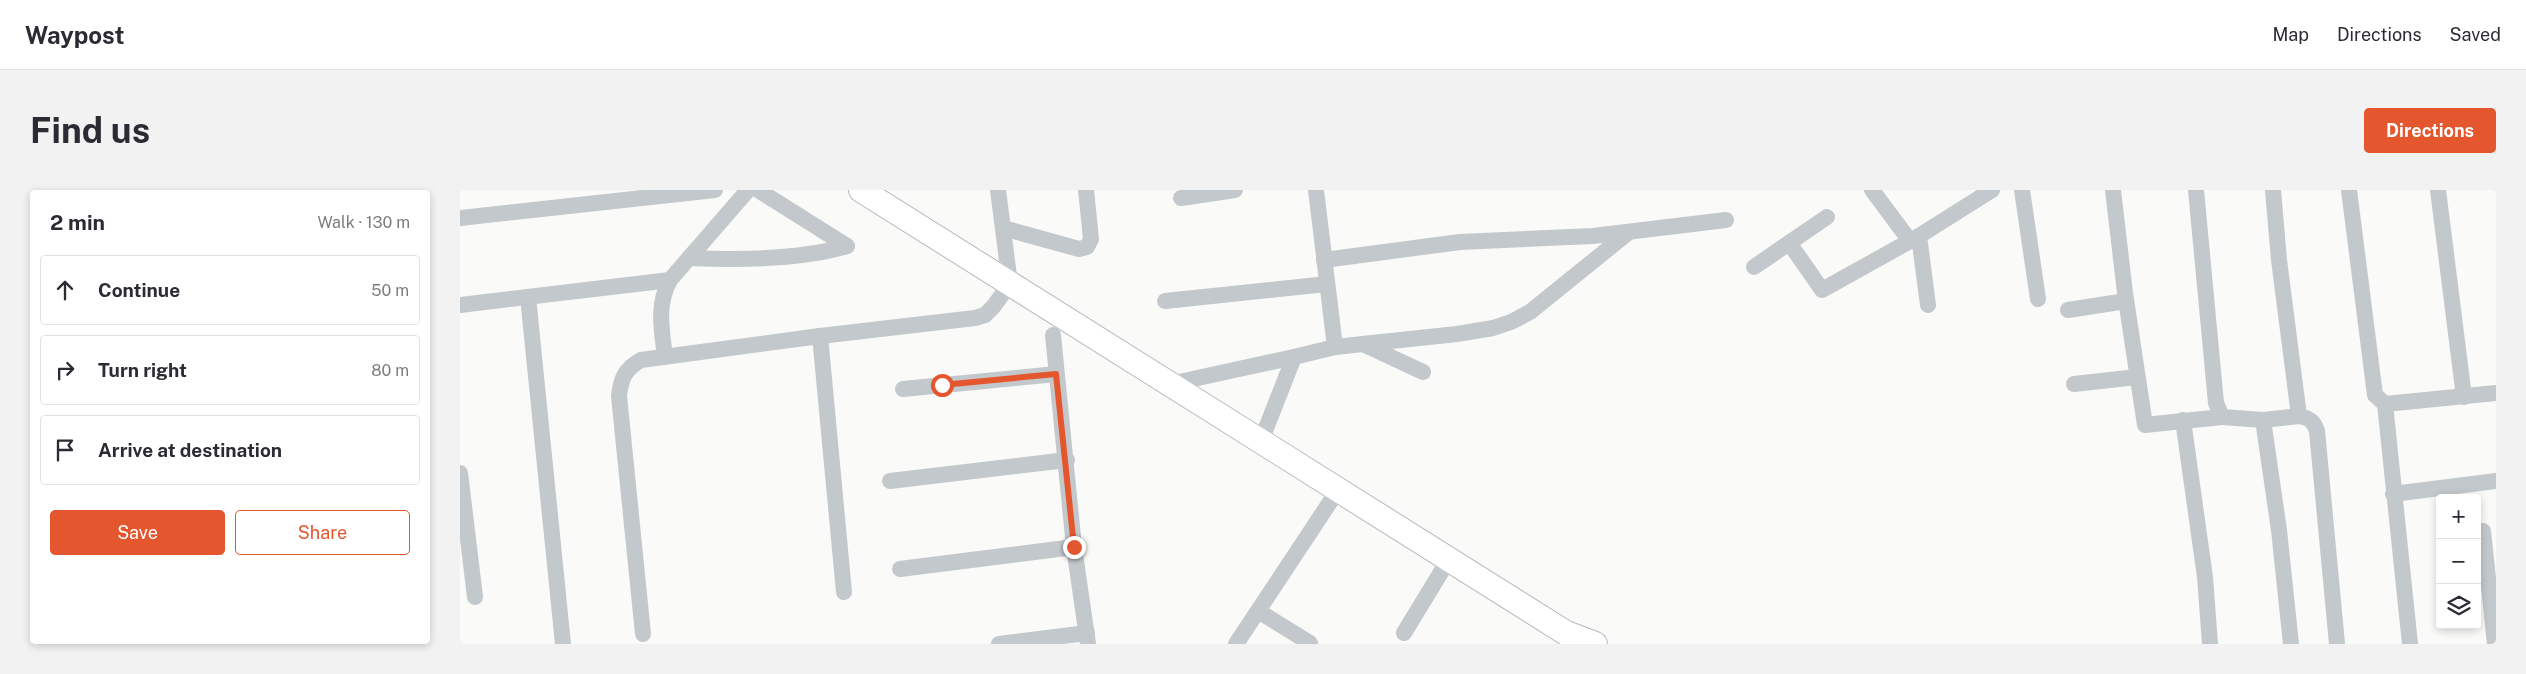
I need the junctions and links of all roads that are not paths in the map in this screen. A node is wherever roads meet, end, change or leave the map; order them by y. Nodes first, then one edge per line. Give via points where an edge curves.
1 (715, 190) edge
2 (748, 190) edge
3 (758, 190) edge
4 (861, 190) edge
5 (998, 190) edge
6 (1086, 190) edge
7 (1235, 190) edge
8 (1316, 190) edge
9 (1872, 190) edge
10 (1992, 190) edge
11 (2022, 190) edge
12 (2113, 190) edge
13 (2196, 190) edge
14 (2273, 190) edge
15 (2349, 190) edge
16 (2438, 190) edge
17 (1180, 198) dead end
18 (1827, 217) dead end
19 (460, 218) edge
20 (1726, 220) dead end
21 (1003, 228) junction
22 (1630, 230) junction
23 (1914, 238) junction
24 (1790, 244) junction
25 (689, 258) junction
26 (1324, 260) junction
27 (1754, 267) dead end
28 (670, 280) junction
29 (1010, 284) junction
30 (1327, 284) junction
31 (528, 297) junction
32 (2038, 299) dead end
33 (1165, 301) dead end
34 (2126, 301) junction
35 (460, 305) edge
36 (1928, 305) dead end
37 (2068, 310) dead end
38 (1060, 323) junction
39 (820, 336) junction
40 (1363, 344) junction
41 (1335, 347) junction
42 (665, 357) junction
43 (1294, 357) junction
44 (1423, 372) dead end
45 (1056, 374) junction
46 (2137, 377) junction
47 (1170, 384) junction
48 (2074, 384) dead end
49 (904, 389) dead end
50 (2496, 393) edge
51 (2464, 397) junction
52 (2385, 404) junction
53 (2299, 416) junction
54 (2222, 418) junction
55 (2183, 420) junction
56 (2263, 420) junction
57 (1261, 441) junction
58 (1066, 460) junction
59 (460, 474) edge
60 (890, 481) dead end
61 (2496, 481) edge
62 (1338, 490) junction
63 (2393, 494) junction
64 (2483, 531) dead end
65 (1074, 547) junction
66 (1449, 559) junction
67 (900, 569) dead end
68 (844, 592) dead end
69 (475, 597) dead end
70 (1258, 611) junction
71 (1404, 633) dead end
72 (643, 634) dead end
73 (1088, 639) edge
74 (1582, 642) edge
75 (1310, 643) dead end
76 (563, 644) edge
77 (999, 644) edge
78 (1236, 644) edge
79 (2210, 644) edge
80 (2291, 644) edge
81 (2336, 644) edge
82 (2410, 644) edge
83 (2495, 644) edge

1 - 19 street
2 - 25 street
3 - 25 street via 847,246 809,254 726,260
4 - 29 street
5 - 21 street
6 - 21 street via 1092,239 1087,246 1079,249
7 - 17 street
8 - 26 street
9 - 23 street
10 - 23 street
11 - 32 street
12 - 34 street
13 - 54 street via 2216,403
14 - 53 street
15 - 52 street via 2375,395
16 - 51 street
18 - 24 street
20 - 22 street
21 - 29 street
22 - 26 street via 1593,236 1460,242
22 - 40 street via 1530,312 1510,322 1457,334
23 - 24 street via 1822,290
23 - 36 street
24 - 27 street
25 - 28 street
26 - 30 street
28 - 31 street
28 - 42 street via 662,294 660,313
29 - 38 street
29 - 39 street via 985,315 975,318
30 - 33 street
30 - 41 street
31 - 35 street
31 - 76 street
34 - 37 street
34 - 46 street
38 - 45 street
38 - 47 street
39 - 42 street
39 - 68 street
40 - 41 street
40 - 44 street
41 - 43 street
42 - 72 street via 641,360 629,367 621,379 619,396
43 - 47 street
43 - 57 street
45 - 49 street
45 - 58 street
46 - 48 street
46 - 55 street via 2145,425
47 - 57 street
50 - 51 street
51 - 52 street
52 - 63 street
53 - 56 street
53 - 81 street via 2314,423 2317,431
54 - 55 street
54 - 56 street
55 - 79 street via 2205,577
56 - 80 street
57 - 62 street
58 - 60 street
58 - 65 street
59 - 69 street
61 - 63 street
62 - 66 street
62 - 70 street
63 - 82 street
64 - 83 street
65 - 67 street
65 - 73 street
66 - 71 street
66 - 74 street
70 - 75 street
70 - 78 street
73 - 77 street

